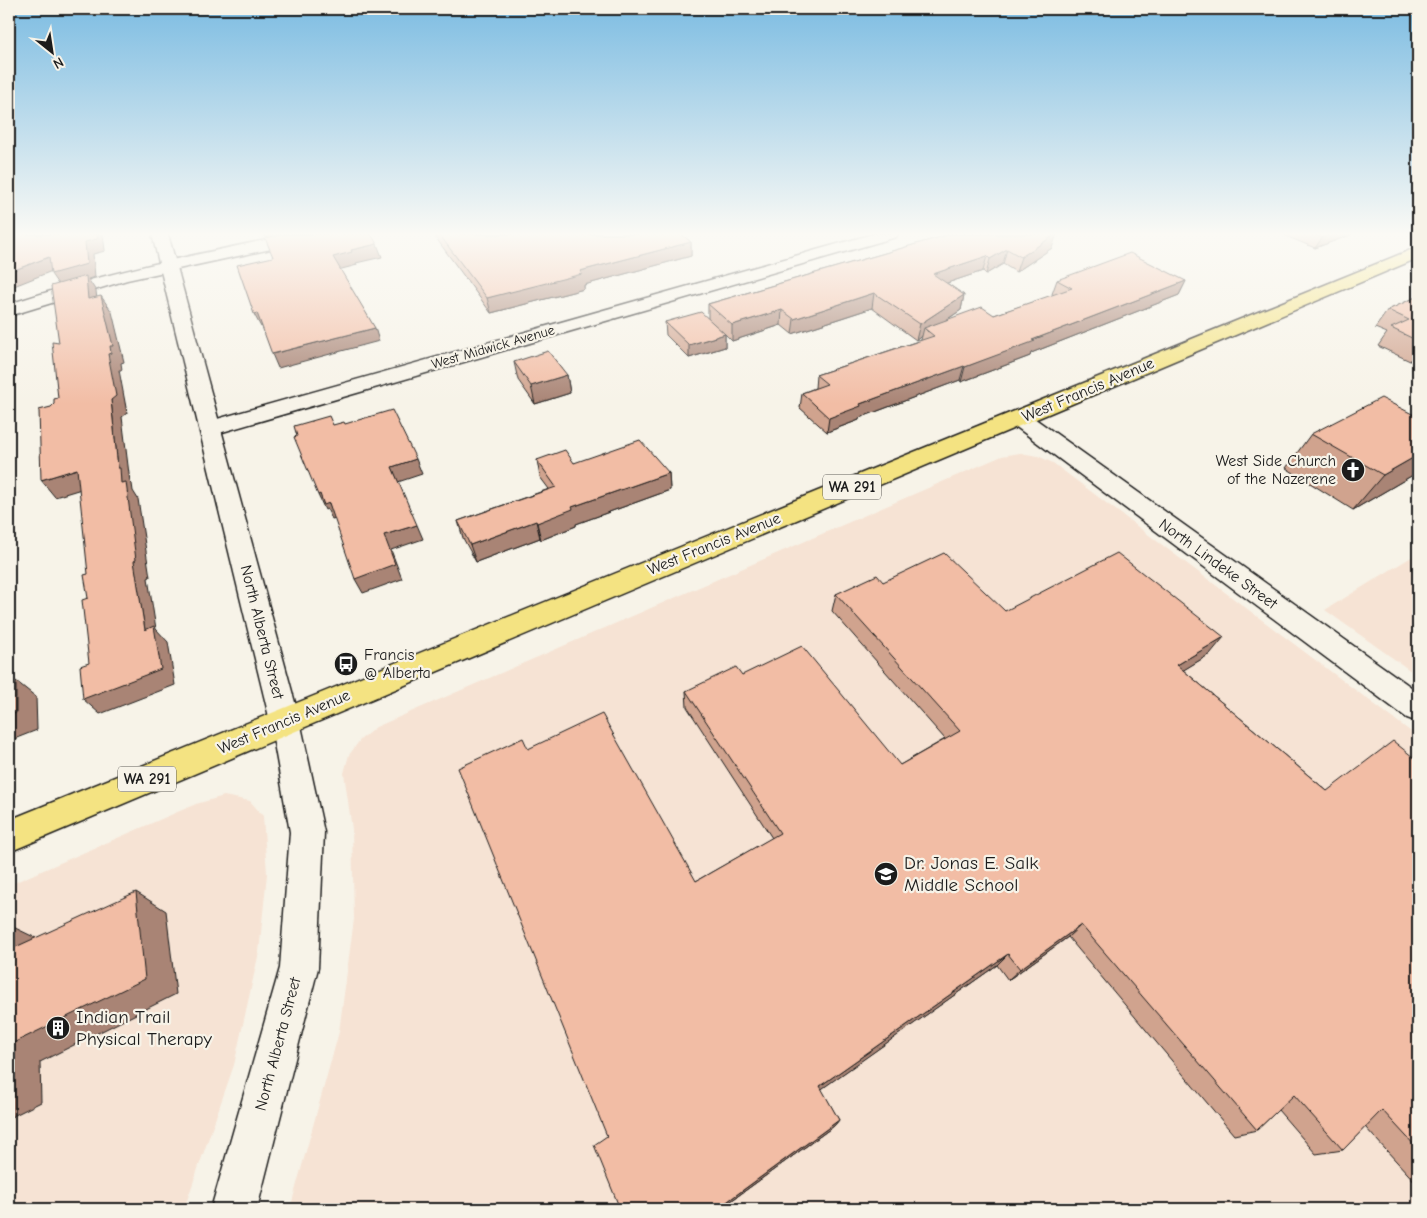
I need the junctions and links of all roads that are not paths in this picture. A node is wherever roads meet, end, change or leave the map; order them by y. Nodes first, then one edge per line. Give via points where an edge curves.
1 (68, 291) edge
2 (174, 291) edge
3 (691, 291) edge
4 (1325, 291) edge
5 (9, 310) edge
6 (1019, 418) junction
7 (210, 428) junction
8 (1418, 709) edge
9 (285, 722) junction
10 (9, 836) edge
11 (234, 1209) edge

1 - 5 street
2 - 7 street, North Alberta Street
3 - 7 street, West Midwick Avenue
4 - 6 main road, West Francis Avenue / WA 291
6 - 8 street, North Lindeke Street
6 - 9 main road, West Francis Avenue / WA 291
7 - 9 street, North Alberta Street
9 - 10 main road, West Francis Avenue / WA 291
9 - 11 street, North Alberta Street via 306,832 299,968

